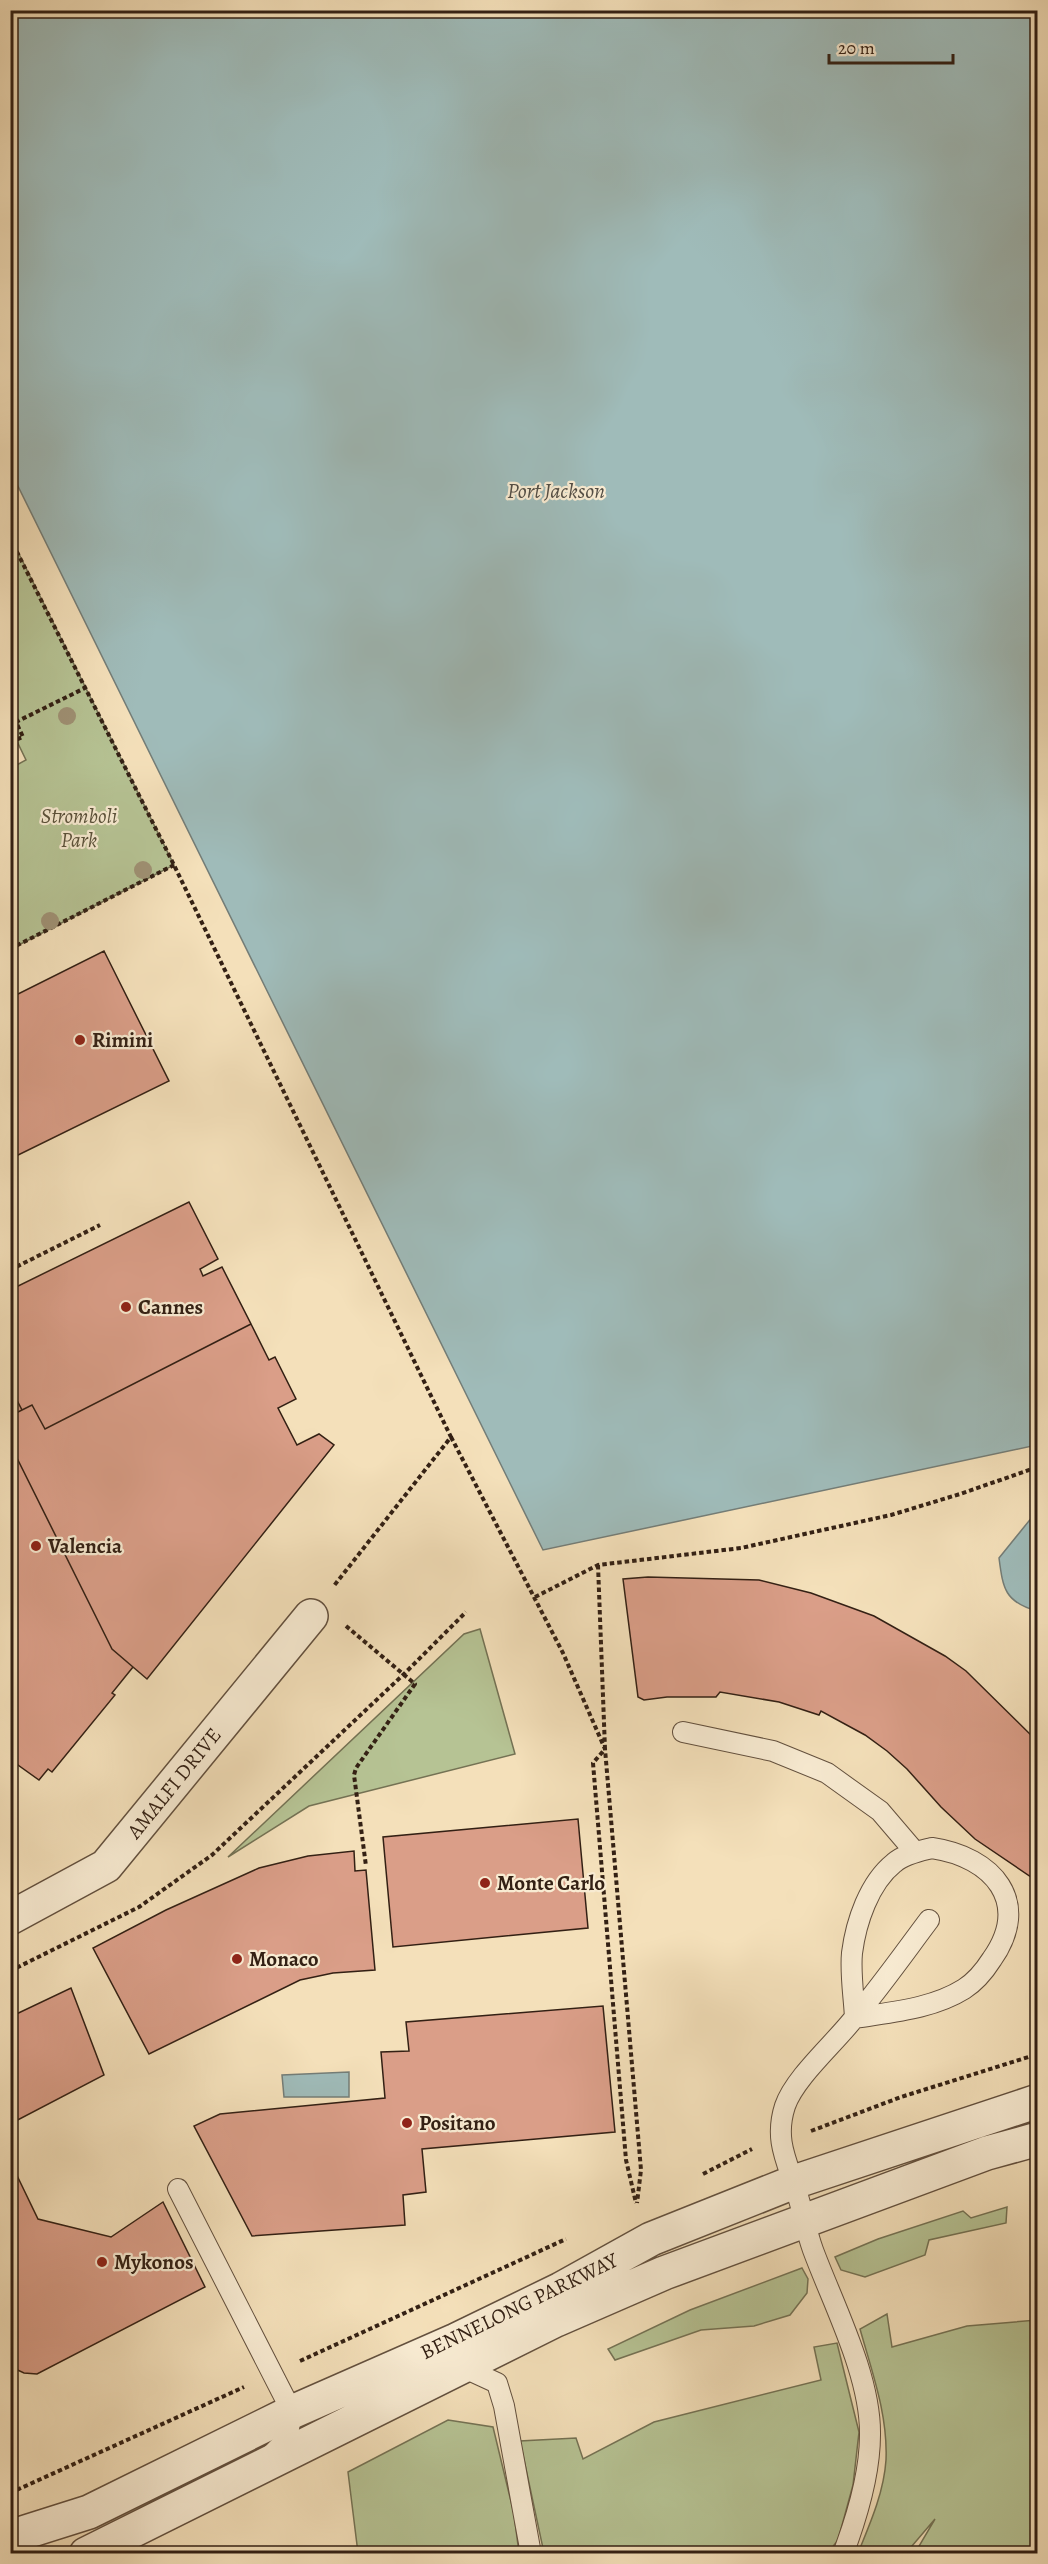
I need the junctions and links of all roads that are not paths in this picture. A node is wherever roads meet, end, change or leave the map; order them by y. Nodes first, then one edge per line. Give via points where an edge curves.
1 (311, 1616) road end
2 (683, 1732) dead end
3 (915, 1852) junction
4 (10, 1918) edge
5 (929, 1920) dead end
6 (855, 2018) junction
7 (1038, 2101) edge
8 (1038, 2139) edge
9 (794, 2182) junction
10 (178, 2189) dead end
11 (805, 2219) junction
12 (460, 2366) junction
13 (292, 2412) junction
14 (260, 2466) junction
15 (10, 2537) edge
16 (86, 2553) edge
17 (531, 2553) edge
18 (843, 2553) edge

1 - 4 street, AMALFI DRIVE via 106,1866
2 - 3 lane via 774,1751 827,1773 880,1811
3 - 6 lane via 895,1862 866,1902 852,1955
3 - 6 lane via 933,1848 954,1851 991,1874 1005,1893 1009,1918 1002,1945 986,1969 942,2002
5 - 6 lane
6 - 9 lane via 802,2078 786,2103 779,2127
7 - 9 street, BENNELONG PARKWAY
8 - 11 street, BENNELONG PARKWAY via 987,2153
9 - 11 lane
9 - 13 street, BENNELONG PARKWAY via 651,2239 477,2330
10 - 13 lane
11 - 12 street, BENNELONG PARKWAY via 664,2273
11 - 18 lane via 864,2388 870,2434 864,2486
12 - 14 street, BENNELONG PARKWAY
12 - 17 lane via 497,2383
13 - 14 lane via 287,2439
13 - 15 street, BENNELONG PARKWAY via 89,2512
14 - 16 street, BENNELONG PARKWAY

